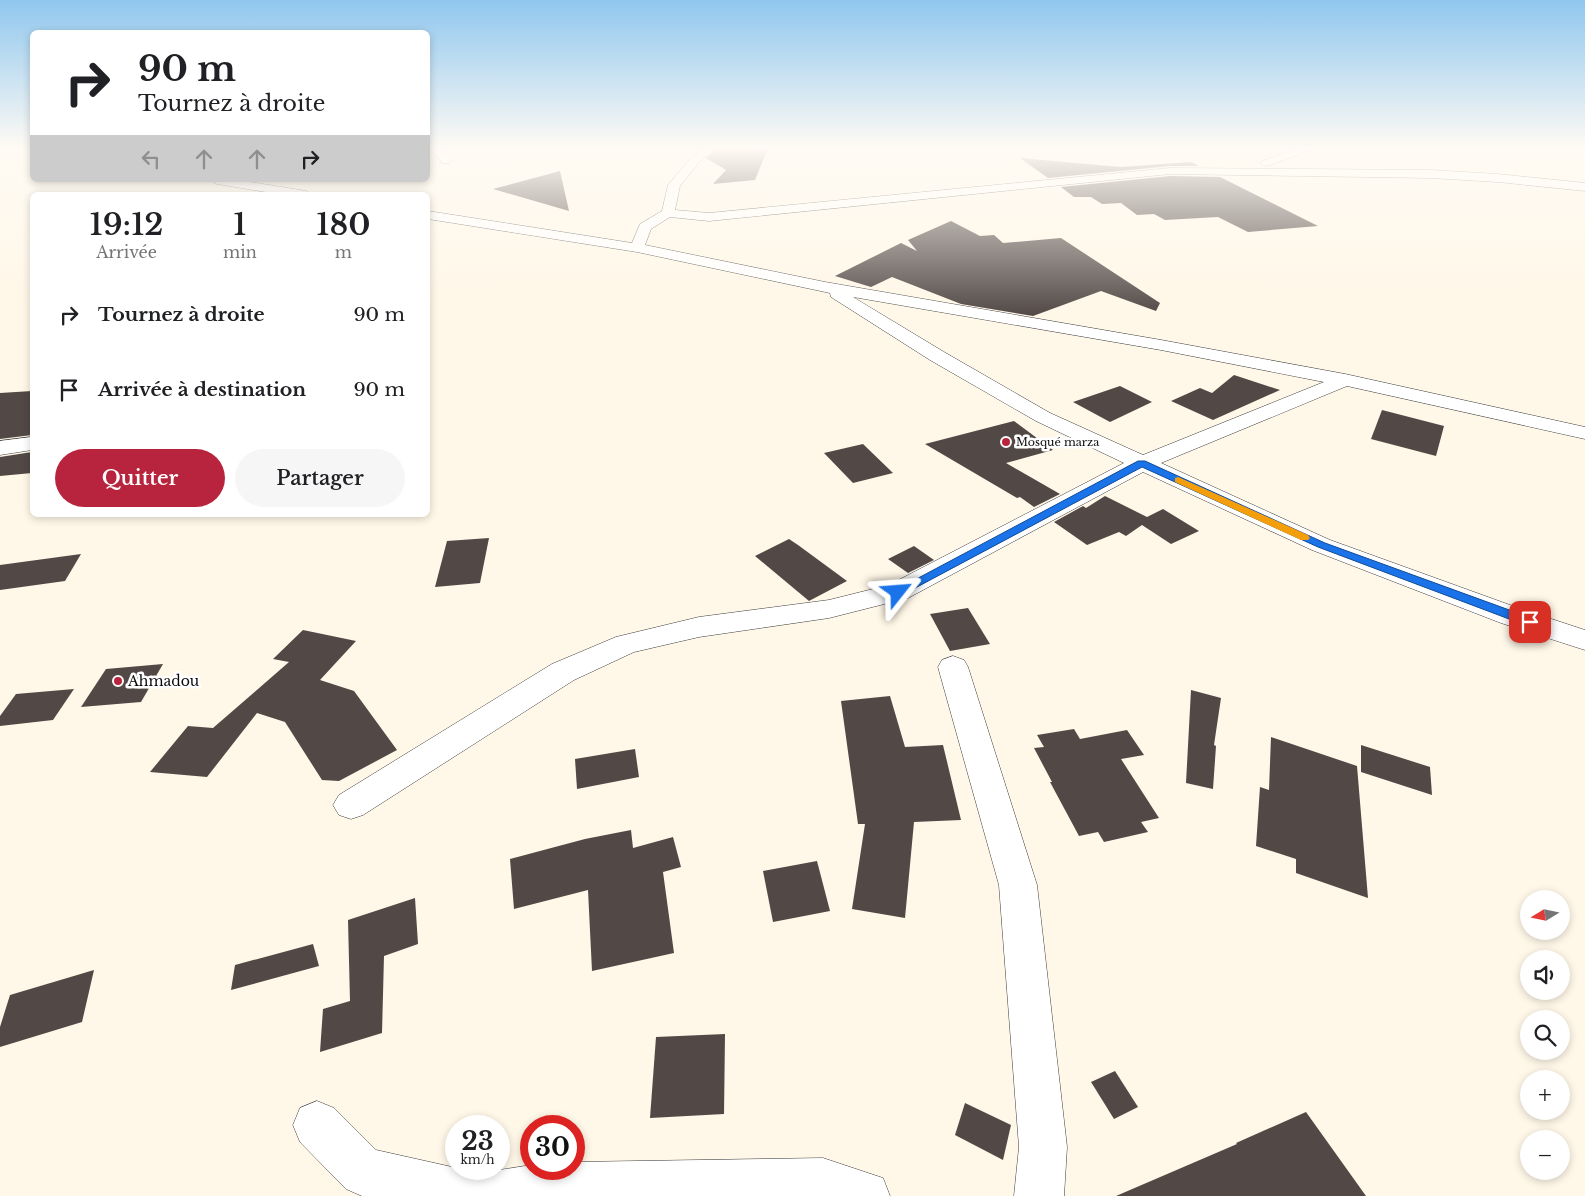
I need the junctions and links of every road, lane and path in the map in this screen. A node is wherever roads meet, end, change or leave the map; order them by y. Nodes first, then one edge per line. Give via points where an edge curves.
1 (670, 204) edge
2 (839, 204) edge
3 (668, 213) junction
4 (430, 215) edge
5 (637, 248) junction
6 (825, 287) junction
7 (1345, 380) junction
8 (1585, 433) edge
9 (30, 444) edge
10 (0, 448) edge
11 (1142, 463) junction
12 (1585, 640) edge
13 (953, 667) dead end
14 (351, 805) dead end
15 (317, 1126) dead end
16 (470, 1196) edge
17 (493, 1196) edge
18 (865, 1196) edge
19 (1039, 1196) edge

1 - 3 street
2 - 3 street via 709,217
3 - 5 street via 645,227
4 - 5 street
5 - 6 street
6 - 7 street
6 - 11 street via 1043,417
7 - 8 street
7 - 11 street
9 - 10 street
11 - 12 street via 1322,545 1511,616
11 - 14 street via 898,592 829,609 699,627 626,644 563,672
13 - 19 street via 1018,885 1043,1147
15 - 16 street via 363,1172
17 - 18 street via 549,1188 823,1183

